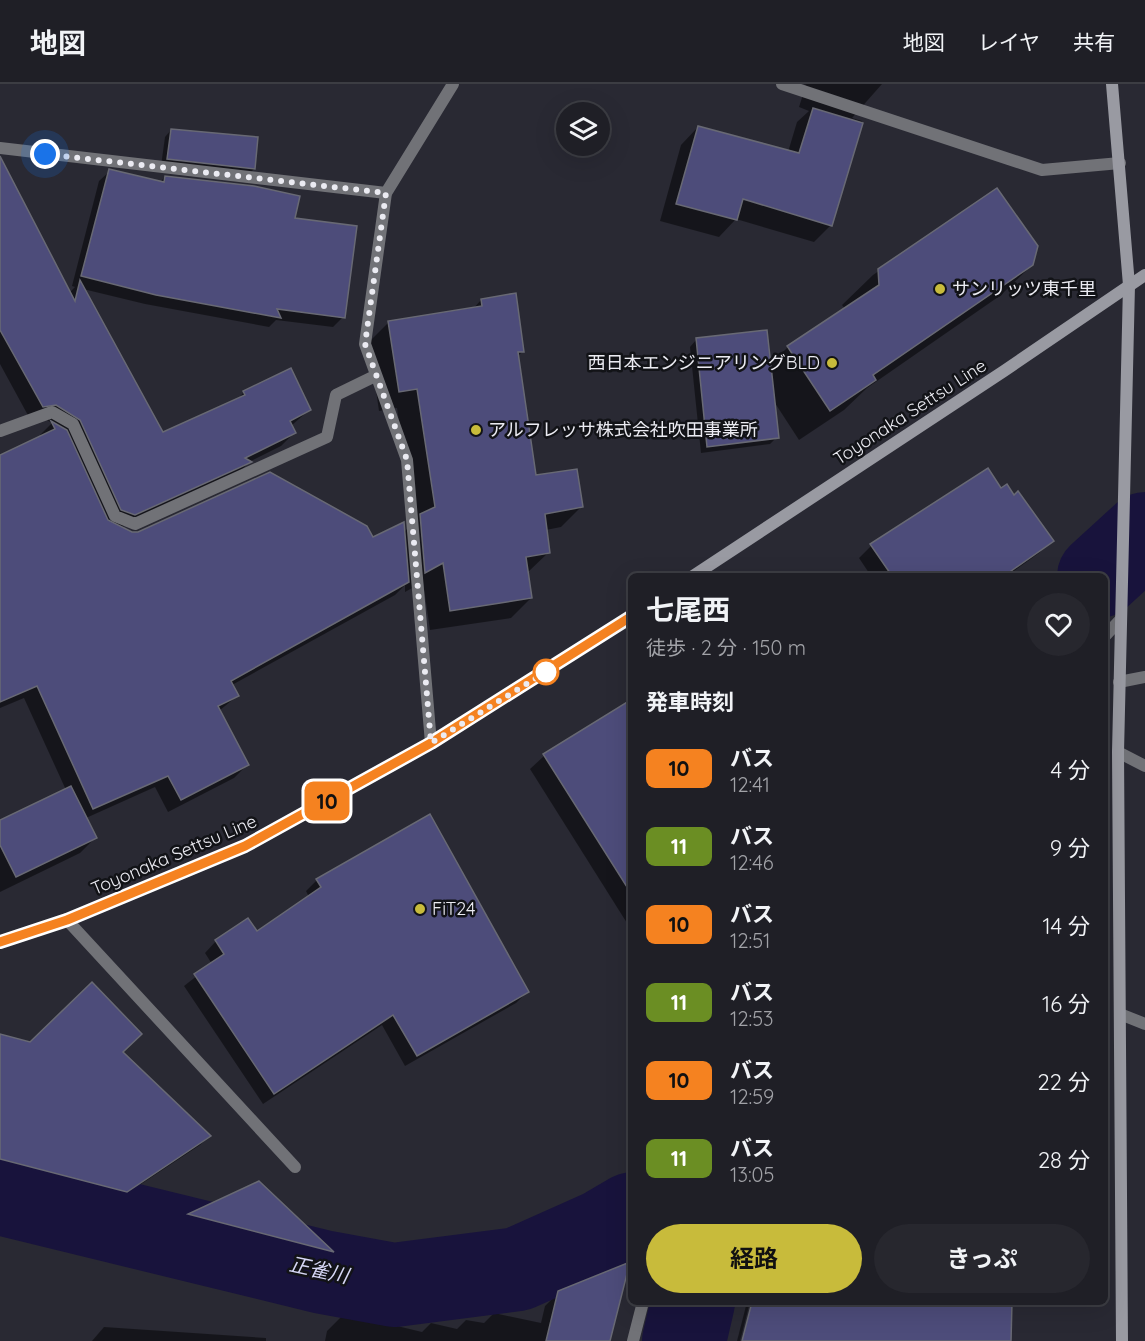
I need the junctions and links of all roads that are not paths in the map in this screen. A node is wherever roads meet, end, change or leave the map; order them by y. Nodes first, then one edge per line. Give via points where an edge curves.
1 (453, 84) edge
2 (782, 84) edge
3 (1112, 84) edge
4 (0, 148) edge
5 (1120, 163) junction
6 (386, 193) junction
7 (1145, 275) edge
8 (1128, 285) junction
9 (375, 376) junction
10 (0, 431) edge
11 (698, 573) edge
12 (628, 619) edge
13 (1120, 620) junction
14 (1108, 634) edge
15 (1145, 677) edge
16 (1119, 682) junction
17 (431, 743) junction
18 (1118, 752) junction
19 (1145, 766) edge
20 (67, 920) junction
21 (0, 942) edge
22 (1120, 1014) junction
23 (1145, 1023) edge
24 (295, 1167) dead end
25 (642, 1305) edge
26 (633, 1341) edge
27 (1122, 1341) edge

1 - 6 street
2 - 5 street via 1042,170
3 - 5 street
4 - 6 street
5 - 8 street
6 - 9 street via 365,344
7 - 8 street, Toyonaka Settsu Line
8 - 11 street, Toyonaka Settsu Line
8 - 13 street
9 - 10 street via 336,395 327,437 135,524 115,516 74,424 52,412
9 - 17 street via 407,460
12 - 17 street, Toyonaka Settsu Line
13 - 14 street
13 - 16 street
15 - 16 street
16 - 18 street
17 - 20 street, Toyonaka Settsu Line via 245,846
18 - 19 street
18 - 22 street
20 - 21 street, Toyonaka Settsu Line
20 - 24 street
22 - 23 street
22 - 27 street
25 - 26 street

